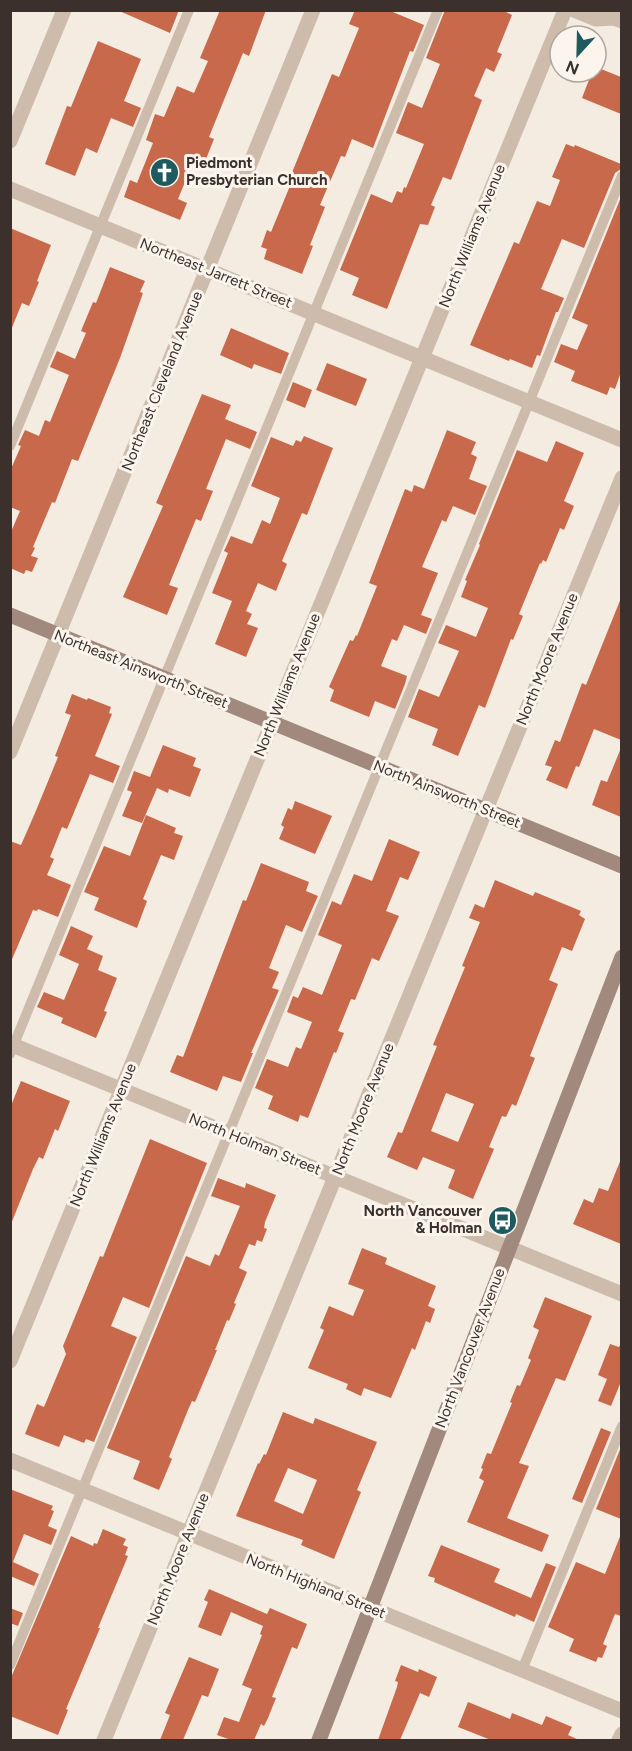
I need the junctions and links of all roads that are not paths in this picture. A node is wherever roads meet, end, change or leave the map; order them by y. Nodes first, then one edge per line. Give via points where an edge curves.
1 (64, 10) edge
2 (189, 10) edge
3 (313, 10) edge
4 (438, 10) edge
5 (565, 10) edge
6 (574, 10) edge
7 (614, 16) edge
8 (10, 141) edge
9 (621, 176) edge
10 (10, 189) edge
11 (101, 226) junction
12 (207, 270) junction
13 (314, 314) junction
14 (421, 358) junction
15 (528, 402) junction
16 (621, 440) edge
17 (10, 446) edge
18 (621, 478) edge
19 (10, 615) edge
20 (59, 635) junction
21 (166, 679) junction
22 (272, 722) junction
23 (10, 752) edge
24 (379, 766) junction
25 (486, 810) junction
26 (621, 866) edge
27 (621, 957) edge
28 (12, 1048) edge
29 (121, 1089) junction
30 (228, 1133) junction
31 (336, 1177) junction
32 (509, 1248) junction
33 (621, 1294) edge
34 (10, 1361) edge
35 (621, 1426) edge
36 (10, 1460) edge
37 (82, 1490) junction
38 (188, 1534) junction
39 (370, 1608) junction
40 (10, 1665) edge
41 (522, 1670) junction
42 (621, 1711) edge
43 (621, 1734) edge
44 (104, 1740) edge
45 (319, 1740) edge
46 (619, 1740) edge

1 - 8 street
2 - 11 lane
3 - 12 street, Northeast Cleveland Avenue
4 - 13 lane
5 - 14 street, North Williams Avenue
6 - 7 street via 596,19
9 - 15 lane
10 - 11 street, Northeast Jarrett Street
11 - 12 street, Northeast Jarrett Street
11 - 17 lane
12 - 13 street, Northeast Jarrett Street
12 - 20 street, Northeast Cleveland Avenue
13 - 14 street, Northeast Jarrett Street
13 - 21 lane
14 - 15 street, Northeast Jarrett Street
14 - 22 street, North Williams Avenue
15 - 16 street, Northeast Jarrett Street
15 - 24 lane
18 - 25 street, North Moore Avenue
19 - 20 street, Northeast Ainsworth Street
20 - 21 street, Northeast Ainsworth Street
20 - 23 street, Northeast Cleveland Avenue
21 - 22 street, Northeast Ainsworth Street
21 - 28 lane
22 - 24 street, North Ainsworth Street
22 - 29 street, North Williams Avenue
24 - 25 street, North Ainsworth Street
24 - 30 lane
25 - 26 street, North Ainsworth Street
25 - 31 street, North Moore Avenue
27 - 32 street, North Vancouver Avenue
28 - 29 street, North Holman Street
29 - 30 street, North Holman Street
29 - 34 street, North Williams Avenue
30 - 31 street, North Holman Street
30 - 37 lane
31 - 32 street, North Holman Street
31 - 38 street, North Moore Avenue
32 - 33 street, North Holman Street
32 - 39 street, North Vancouver Avenue
35 - 41 lane
36 - 37 street, North Highland Street
37 - 38 street, North Highland Street
37 - 40 lane
38 - 39 street, North Highland Street
38 - 44 street, North Moore Avenue
39 - 41 street, North Highland Street
39 - 45 street, North Vancouver Avenue
41 - 42 street, North Highland Street
43 - 46 street

